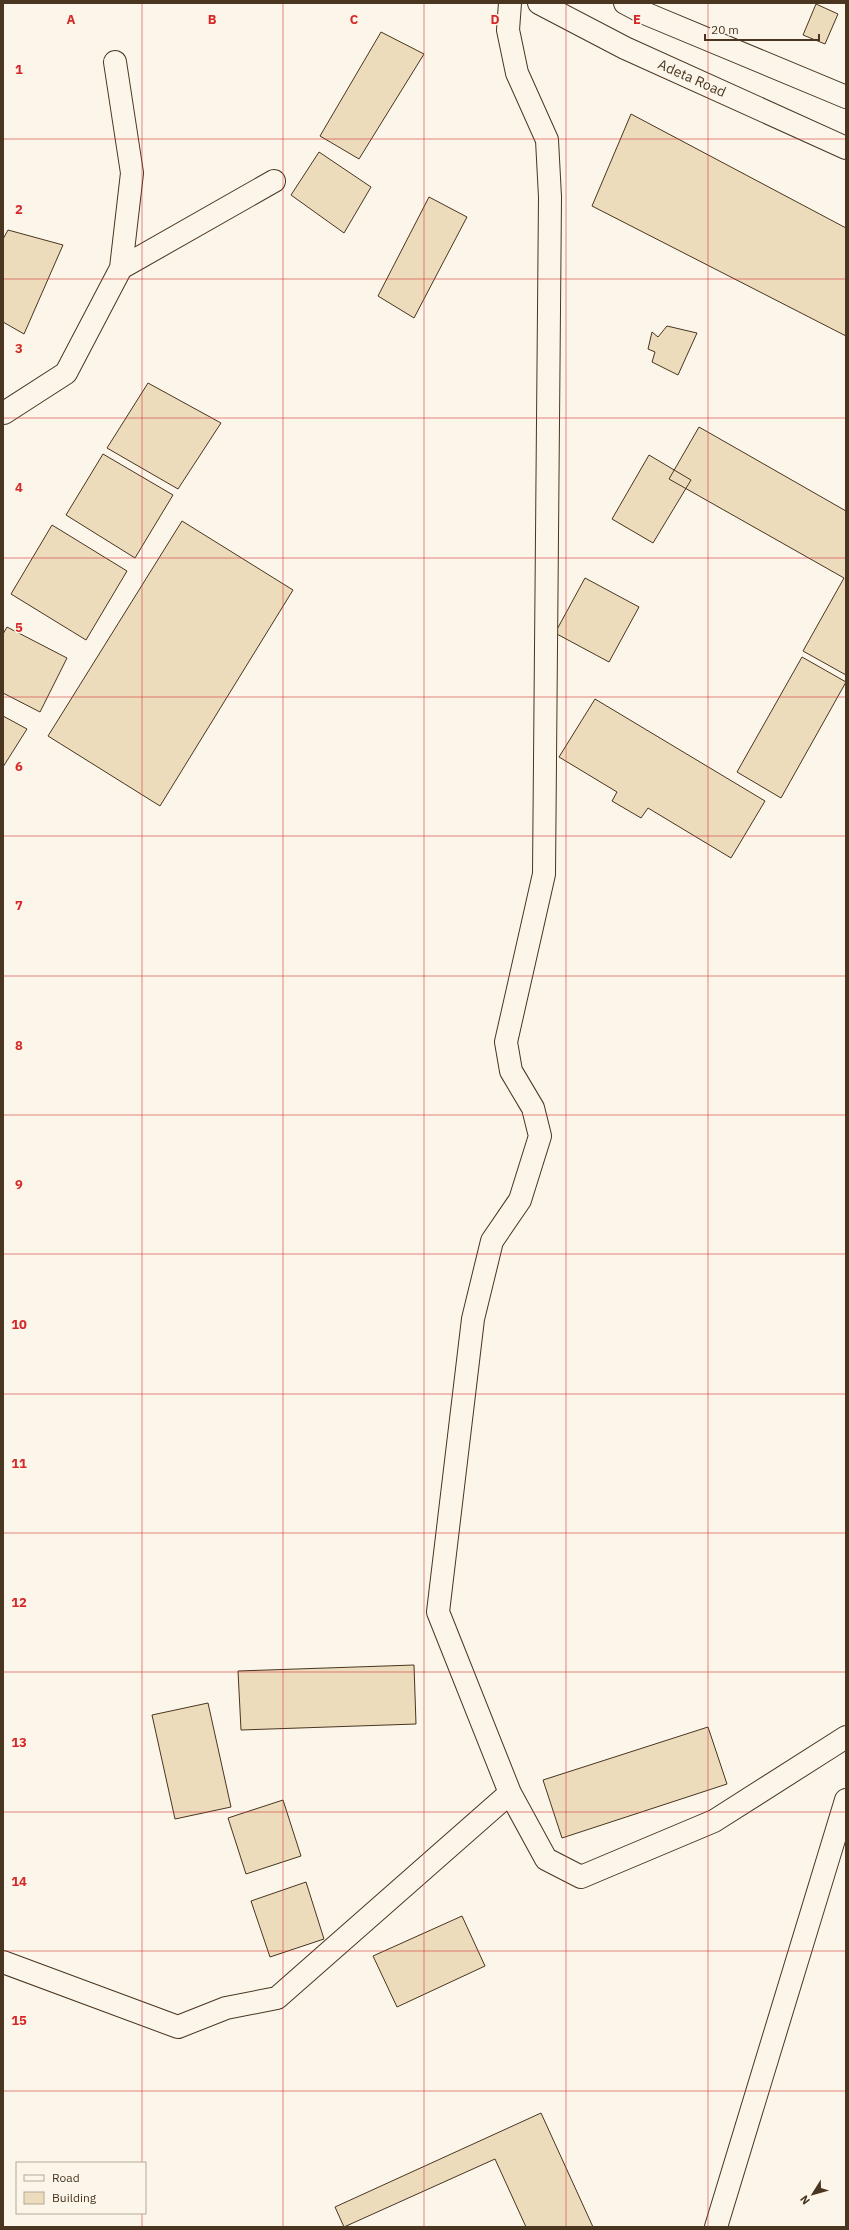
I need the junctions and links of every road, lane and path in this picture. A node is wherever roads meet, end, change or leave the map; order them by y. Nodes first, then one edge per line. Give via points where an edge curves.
1 (510, 3) edge
2 (539, 3) edge
3 (626, 3) edge
4 (115, 62) dead end
5 (846, 97) edge
6 (846, 148) edge
7 (274, 181) dead end
8 (121, 268) junction
9 (3, 418) edge
10 (846, 1737) edge
11 (510, 1793) junction
12 (846, 1800) edge
13 (3, 1962) edge
14 (716, 2227) edge

1 - 11 street via 508,30 518,73 547,140 550,197 544,874 506,1042 512,1071 533,1108 540,1136 520,1200 492,1241 473,1319 438,1612
2 - 6 street, Adeta Road via 625,48
3 - 5 street
4 - 8 street via 132,173
7 - 8 street
8 - 9 street via 66,372
10 - 11 street via 714,1821 581,1877 546,1858
11 - 13 street via 277,1998 226,2008 178,2027
12 - 14 street

